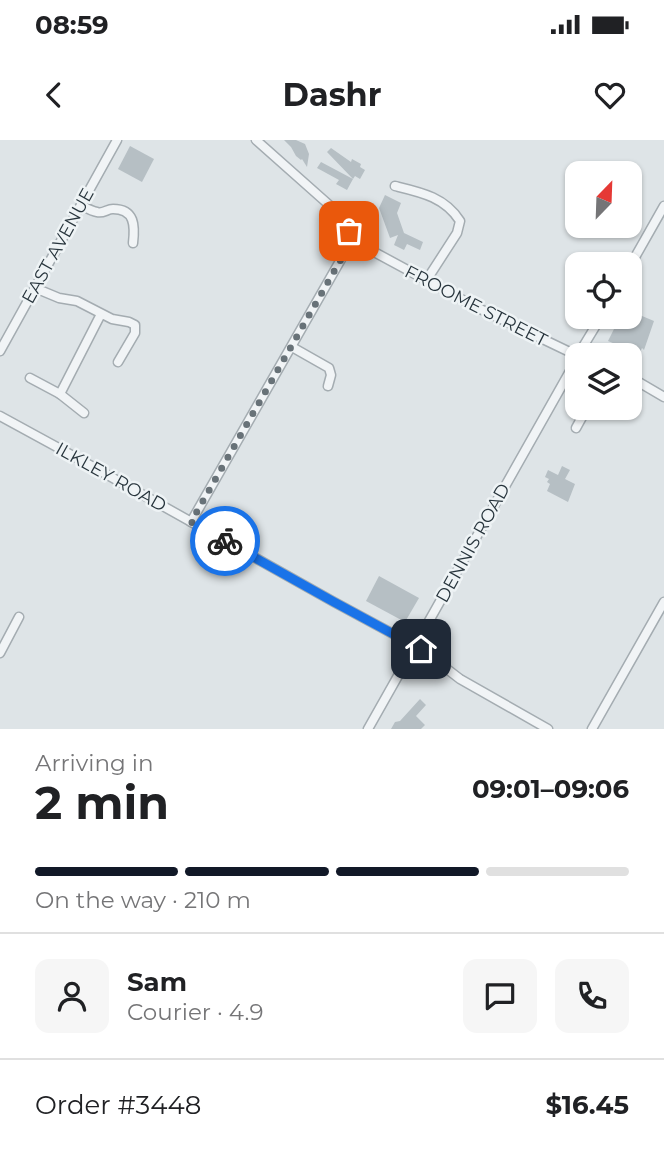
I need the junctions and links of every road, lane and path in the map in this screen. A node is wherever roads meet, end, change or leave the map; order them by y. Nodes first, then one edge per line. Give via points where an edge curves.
1 (117, 140) edge
2 (256, 140) edge
3 (395, 186) dead end
4 (81, 205) junction
5 (664, 206) edge
6 (352, 240) junction
7 (133, 243) dead end
8 (638, 252) edge
9 (426, 281) junction
10 (35, 288) junction
11 (102, 314) junction
12 (292, 347) junction
13 (565, 347) edge
14 (0, 351) edge
15 (118, 362) dead end
16 (30, 378) dead end
17 (565, 379) edge
18 (642, 384) edge
19 (328, 386) dead end
20 (60, 394) junction
21 (664, 397) edge
22 (84, 413) dead end
23 (0, 416) edge
24 (580, 420) edge
25 (576, 428) dead end
26 (191, 522) junction
27 (664, 602) edge
28 (19, 617) dead end
29 (415, 645) junction
30 (0, 653) edge
31 (368, 729) edge
32 (548, 729) edge
33 (592, 729) edge

1 - 4 street, EAST AVENUE
2 - 6 street via 336,211
3 - 9 street via 428,194 453,210 460,221
4 - 7 street via 98,213 116,209 133,218
4 - 10 street, EAST AVENUE
5 - 8 street
6 - 9 street, FROOME STREET
6 - 12 street
9 - 13 street, FROOME STREET
10 - 11 street via 77,300
10 - 14 street, EAST AVENUE
11 - 15 street via 135,325
11 - 20 street
12 - 19 street via 329,368
12 - 26 street
16 - 20 street
17 - 29 street, DENNIS ROAD
18 - 21 street
20 - 22 street
23 - 26 street, ILKLEY ROAD
24 - 25 street
26 - 29 street, ILKLEY ROAD
27 - 33 street
28 - 30 street
29 - 31 street, DENNIS ROAD
29 - 32 street, ILKLEY ROAD via 460,679

